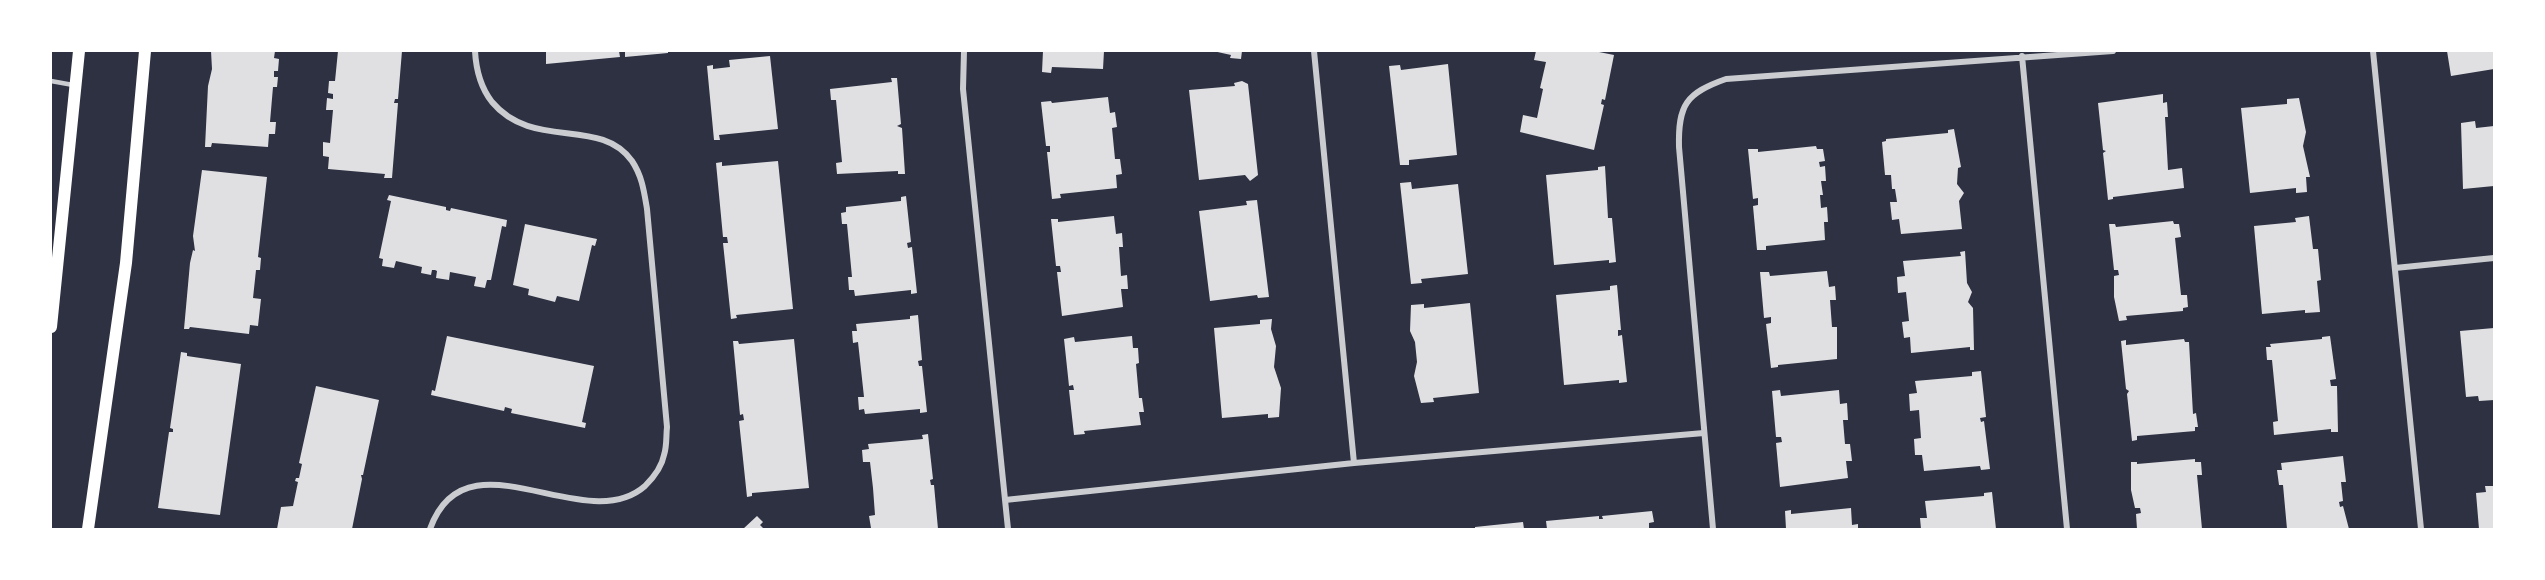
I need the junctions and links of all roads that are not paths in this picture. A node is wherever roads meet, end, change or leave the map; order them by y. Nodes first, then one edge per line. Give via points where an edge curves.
1 (79, 51) edge
2 (145, 51) edge
3 (475, 51) edge
4 (964, 51) edge
5 (1314, 51) edge
6 (2113, 51) edge
7 (2373, 51) edge
8 (2022, 56) junction
9 (51, 81) edge
10 (76, 85) junction
11 (2494, 258) edge
12 (2395, 268) junction
13 (51, 327) edge
14 (1704, 433) junction
15 (1354, 463) junction
16 (1005, 500) junction
17 (87, 529) edge
18 (430, 529) edge
19 (1008, 529) edge
20 (1713, 529) edge
21 (2067, 529) edge
22 (2421, 529) edge

1 - 10 main road
2 - 17 main road via 126,263
3 - 18 street via 486,94 510,120 526,128 596,137 630,159 641,178 667,427 658,469 638,492 592,502 487,483 460,491 440,511
4 - 16 street via 963,89
5 - 15 street
6 - 8 street
7 - 12 street
8 - 14 street via 1726,79 1704,86 1686,101 1679,121 1679,147
8 - 21 street
9 - 10 lane
10 - 13 main road
11 - 12 street
12 - 22 street
14 - 15 street
14 - 20 street
15 - 16 street
16 - 19 street

